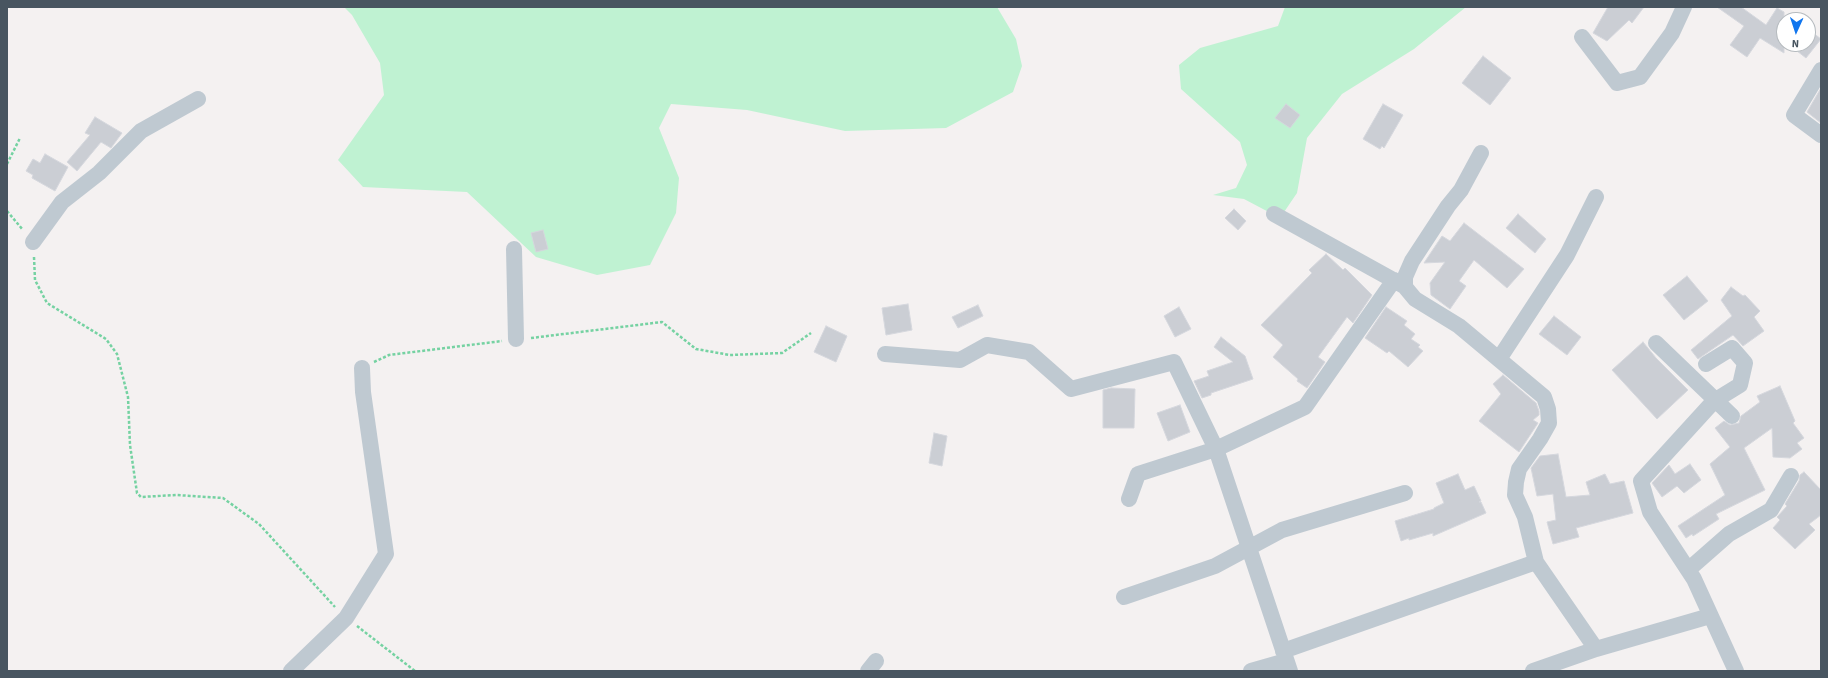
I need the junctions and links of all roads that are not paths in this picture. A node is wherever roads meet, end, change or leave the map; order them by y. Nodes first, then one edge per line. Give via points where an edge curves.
1 (1684, 7) edge
2 (1582, 37) dead end
3 (1821, 70) edge
4 (198, 99) dead end
5 (1821, 135) edge
6 (1481, 153) dead end
7 (1596, 198) dead end
8 (1274, 214) dead end
9 (33, 242) road end
10 (514, 249) dead end
11 (1400, 284) junction
12 (516, 339) road end
13 (1656, 343) dead end
14 (885, 354) dead end
15 (1499, 359) junction
16 (1706, 364) dead end
17 (362, 368) road end
18 (1714, 401) junction
19 (1732, 416) dead end
20 (1216, 449) junction
21 (1791, 476) dead end
22 (1405, 492) dead end
23 (1129, 499) dead end
24 (1248, 549) junction
25 (1536, 562) junction
26 (1688, 570) junction
27 (1124, 597) dead end
28 (1710, 616) junction
29 (1596, 649) junction
30 (1286, 661) edge
31 (291, 671) edge
32 (1250, 671) edge
33 (1533, 671) edge
34 (1736, 671) edge

1 - 2 street via 1672,33 1640,77 1617,83
3 - 5 street via 1794,115
4 - 9 street via 141,132 99,173 62,202
6 - 11 street via 1461,190 1412,261 1406,277
7 - 15 street via 1567,255
8 - 11 street
10 - 12 street
11 - 15 street via 1415,299 1459,326
11 - 20 street via 1305,407
13 - 18 street
14 - 20 street via 960,360 987,345 1029,352 1071,389 1174,362
15 - 25 street via 1544,397 1548,410 1549,423 1519,469 1516,482 1515,495 1525,517
16 - 18 street via 1732,348 1745,363 1740,385
17 - 31 street via 363,392 386,554 346,618
18 - 19 street
18 - 26 street via 1641,481 1650,512
20 - 23 street via 1138,474
20 - 24 street
21 - 26 street via 1771,510 1729,534
22 - 24 street via 1282,530
24 - 27 street via 1215,566
24 - 30 street
25 - 29 street
25 - 30 street
26 - 28 street
28 - 29 street
28 - 34 street
29 - 33 street
30 - 32 street

